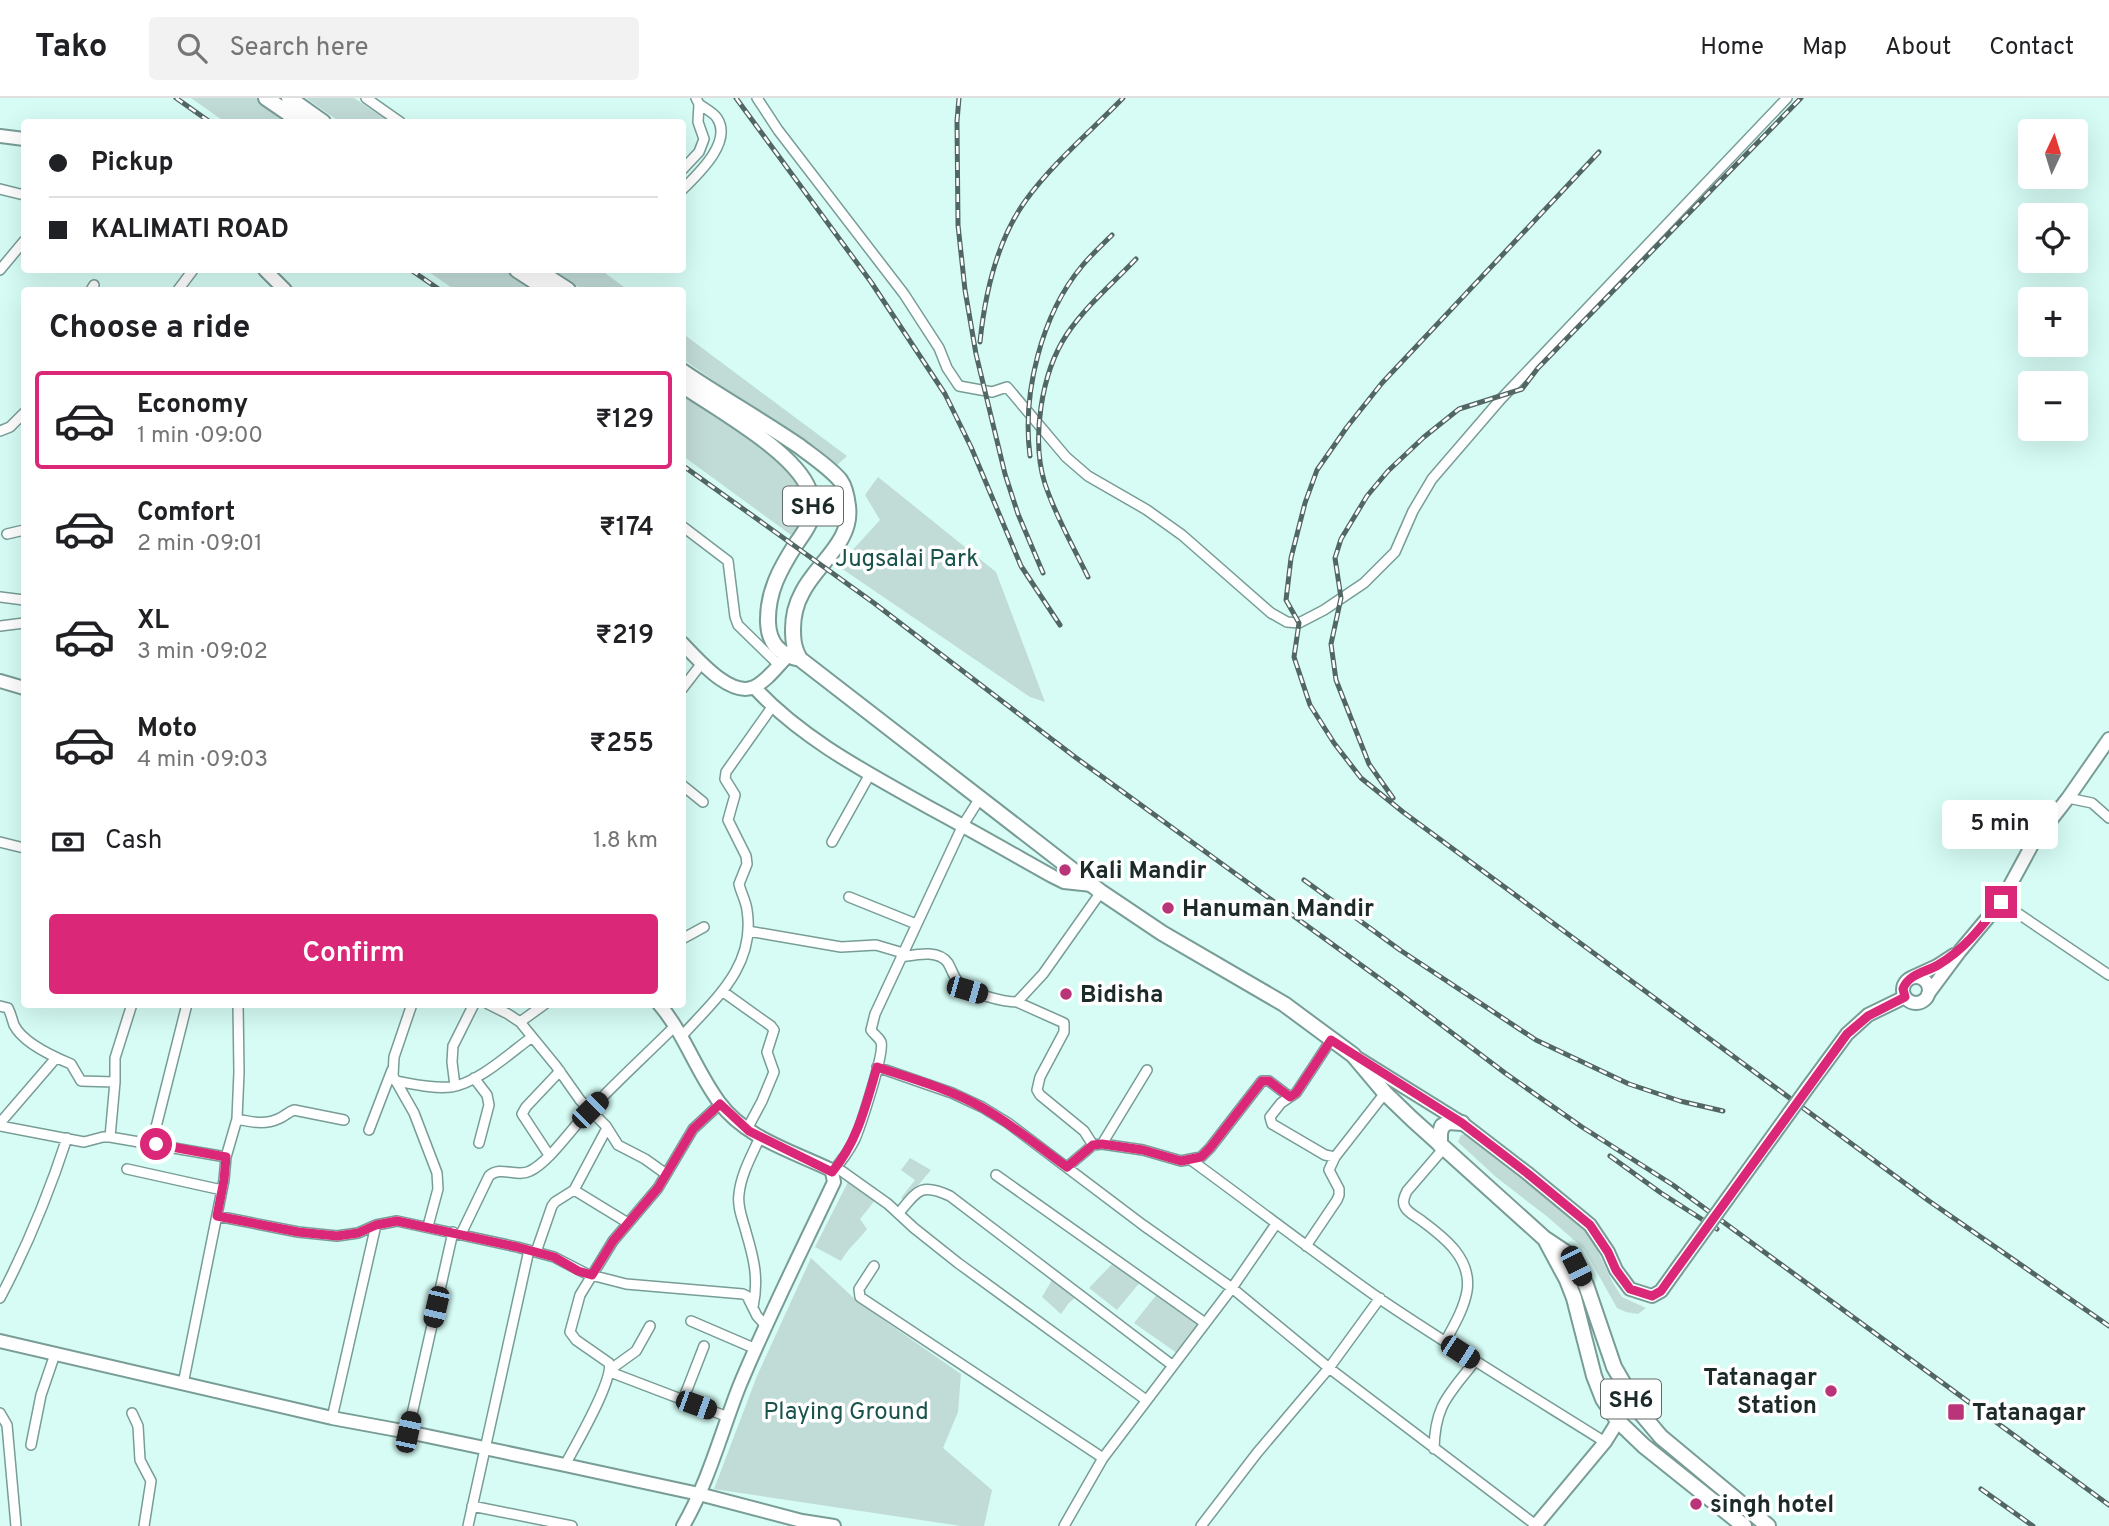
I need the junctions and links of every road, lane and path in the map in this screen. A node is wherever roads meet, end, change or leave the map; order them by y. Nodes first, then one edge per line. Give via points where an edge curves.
1 (266, 98) edge
2 (289, 98) edge
3 (366, 98) edge
4 (757, 98) edge
5 (1787, 98) edge
6 (697, 101) edge
7 (297, 119) edge
8 (319, 119) edge
9 (396, 119) edge
10 (0, 136) edge
11 (21, 139) edge
12 (686, 165) edge
13 (686, 186) edge
14 (0, 189) edge
15 (21, 194) edge
16 (21, 245) edge
17 (0, 270) edge
18 (268, 273) edge
19 (522, 273) edge
20 (542, 273) edge
21 (282, 287) edge
22 (543, 287) edge
23 (563, 287) edge
24 (686, 374) edge
25 (686, 388) edge
26 (21, 416) edge
27 (0, 431) edge
28 (813, 503) junction
29 (848, 507) junction
30 (686, 529) edge
31 (21, 531) edge
32 (7, 534) dead end
33 (0, 597) edge
34 (21, 600) edge
35 (21, 622) edge
36 (0, 626) edge
37 (686, 647) edge
38 (790, 658) junction
39 (702, 663) junction
40 (0, 681) edge
41 (686, 684) edge
42 (21, 687) edge
43 (754, 687) junction
44 (772, 707) junction
45 (2109, 739) edge
46 (870, 774) junction
47 (686, 788) edge
48 (2068, 798) junction
49 (980, 799) junction
50 (703, 802) dead end
51 (2109, 818) edge
52 (963, 825) junction
53 (0, 842) edge
54 (832, 842) dead end
55 (21, 847) edge
56 (1097, 888) junction
57 (849, 897) dead end
58 (2001, 902) junction
59 (916, 923) junction
60 (704, 927) dead end
61 (748, 932) junction
62 (686, 937) edge
63 (1960, 951) junction
64 (902, 955) junction
65 (2109, 975) edge
66 (1913, 977) junction
67 (722, 991) junction
68 (1928, 994) junction
69 (1905, 997) junction
70 (1017, 1002) junction
71 (0, 1006) edge
72 (131, 1008) edge
73 (186, 1008) edge
74 (238, 1008) edge
75 (411, 1008) edge
76 (472, 1008) edge
77 (496, 1008) edge
78 (539, 1008) edge
79 (662, 1008) edge
80 (520, 1022) junction
81 (678, 1031) junction
82 (532, 1037) junction
83 (1331, 1040) junction
84 (1353, 1055) junction
85 (56, 1058) junction
86 (877, 1067) junction
87 (393, 1068) junction
88 (1147, 1070) dead end
89 (560, 1071) junction
90 (474, 1078) junction
91 (115, 1082) junction
92 (395, 1082) junction
93 (455, 1086) junction
94 (1385, 1093) junction
95 (1290, 1097) junction
96 (720, 1104) junction
97 (590, 1110) junction
98 (237, 1119) junction
99 (344, 1120) dead end
100 (1462, 1123) junction
101 (0, 1125) edge
102 (607, 1128) junction
103 (747, 1129) junction
104 (369, 1130) dead end
105 (110, 1137) junction
106 (67, 1138) junction
107 (760, 1138) junction
108 (152, 1143) junction
109 (479, 1143) dead end
110 (1097, 1145) junction
111 (1442, 1146) junction
112 (549, 1155) junction
113 (226, 1157) junction
114 (1335, 1157) junction
115 (1191, 1160) junction
116 (1067, 1167) junction
117 (127, 1169) dead end
118 (834, 1169) junction
119 (666, 1174) junction
120 (996, 1175) dead end
121 (222, 1190) junction
122 (574, 1190) junction
123 (899, 1213) junction
124 (217, 1216) junction
125 (628, 1223) junction
126 (1276, 1224) junction
127 (376, 1225) junction
128 (428, 1226) junction
129 (457, 1233) junction
130 (1544, 1238) junction
131 (1306, 1246) junction
132 (533, 1251) junction
133 (874, 1266) dead end
134 (592, 1275) junction
135 (1232, 1288) junction
136 (0, 1298) edge
137 (1380, 1298) junction
138 (753, 1309) junction
139 (691, 1321) dead end
140 (1205, 1323) junction
141 (650, 1326) dead end
142 (766, 1326) junction
143 (0, 1341) edge
144 (1445, 1342) junction
145 (704, 1346) dead end
146 (756, 1349) junction
147 (55, 1354) junction
148 (1475, 1361) junction
149 (1172, 1365) junction
150 (1329, 1368) junction
151 (610, 1371) junction
152 (183, 1384) junction
153 (683, 1400) junction
154 (1146, 1400) junction
155 (0, 1413) edge
156 (132, 1413) dead end
157 (728, 1417) junction
158 (332, 1418) junction
159 (1618, 1421) junction
160 (408, 1432) junction
161 (1605, 1442) junction
162 (31, 1445) dead end
163 (485, 1448) junction
164 (1434, 1449) junction
165 (1103, 1458) junction
166 (565, 1465) junction
167 (699, 1494) junction
168 (472, 1506) junction
169 (16, 1526) edge
170 (144, 1526) edge
171 (468, 1526) edge
172 (572, 1526) edge
173 (683, 1526) edge
174 (834, 1526) edge
175 (1064, 1526) edge
176 (1201, 1526) edge
177 (1536, 1526) edge
178 (1744, 1526) edge
179 (1768, 1526) edge

1 - 7 main road
2 - 8 main road
3 - 9 street
4 - 5 street via 904,294 959,386 992,392 1007,387 1088,476 1182,535 1271,613 1299,624 1363,583 1395,552 1413,511 1440,469
6 - 12 street via 704,139
6 - 13 street via 718,120 719,145
10 - 11 street
14 - 15 street
16 - 17 street
18 - 21 street
19 - 22 main road
20 - 23 main road
24 - 29 main road, SH6 via 822,464 841,481
25 - 28 main road, SH6 via 789,461 804,478
26 - 27 street
28 - 29 main road
28 - 38 main road, SH6 via 808,526 774,580 769,600 771,641
29 - 38 main road, SH6 via 844,532 796,607
30 - 38 street via 728,561 738,625
31 - 32 street
33 - 34 street
35 - 36 street
37 - 39 street
38 - 43 street
38 - 49 main road, SH6
39 - 41 street
39 - 43 street via 731,685
40 - 42 street
43 - 44 street
44 - 46 street
44 - 61 street via 725,779 735,795 729,825 746,856 739,884
45 - 48 street
46 - 52 street
46 - 54 street
47 - 50 street
48 - 51 street via 2092,803
48 - 58 street via 2033,843
49 - 52 street
49 - 56 main road, SH6
52 - 56 street via 1064,882
52 - 59 street
53 - 55 street
56 - 70 street via 1043,974
56 - 83 main road, SH6 via 1162,933 1284,1004
57 - 59 street
58 - 63 street
58 - 65 street
59 - 64 street
60 - 62 street
61 - 64 street via 841,947 876,945
61 - 67 street via 740,965
63 - 66 street
63 - 68 street
64 - 70 street via 936,955 945,959 959,985 967,990
64 - 86 street via 872,1024 882,1049
66 - 68 street via 1924,980
66 - 69 street via 1904,985
67 - 81 street
67 - 103 street via 774,1030 767,1052 774,1072
68 - 69 street via 1919,1002
69 - 100 street, bridge via 1868,1016 1847,1034 1661,1291 1652,1296 1630,1289 1590,1225
70 - 110 street via 1064,1023 1037,1090
71 - 85 street via 8,1008 25,1038
72 - 91 street via 115,1058
73 - 108 street
74 - 98 street
75 - 87 street
76 - 93 street via 453,1046
77 - 80 street
78 - 80 street
79 - 81 street
80 - 82 street
81 - 96 street
81 - 97 street
82 - 89 street
82 - 90 street
83 - 84 main road, SH6
83 - 95 street
84 - 94 main road, SH6
84 - 100 street
85 - 91 street via 71,1064 81,1081
85 - 101 street
86 - 116 street via 982,1107
86 - 118 street via 855,1138
87 - 92 street
87 - 104 street
88 - 110 street
89 - 97 street
89 - 112 street via 522,1114
90 - 93 street
90 - 109 street via 489,1099
91 - 105 street
92 - 93 street
92 - 128 street via 414,1113 437,1173 439,1189
94 - 111 main road, SH6
94 - 114 street
95 - 114 street via 1270,1117 1272,1124 1325,1156
95 - 115 street via 1262,1081 1210,1148
96 - 103 street
96 - 119 street via 693,1129
97 - 102 street
97 - 112 street
98 - 99 street via 265,1122 293,1110
98 - 113 street
100 - 111 main road via 1443,1126
101 - 106 street
102 - 119 street via 618,1145
102 - 122 street
103 - 107 street
105 - 106 street via 84,1142
105 - 108 street
106 - 136 street via 50,1188
107 - 118 street
107 - 138 street via 738,1196 756,1270
108 - 113 street
110 - 115 street
110 - 116 street
111 - 130 main road, SH6
111 - 144 street via 1407,1191 1404,1205 1463,1261 1467,1291
112 - 129 street via 530,1171 492,1172
113 - 121 street
114 - 131 street via 1329,1170 1339,1195
115 - 126 street
116 - 135 street
117 - 121 street
118 - 123 street
118 - 142 street via 834,1182
119 - 125 street
120 - 140 street
121 - 124 street
122 - 125 street
122 - 132 street via 552,1206
123 - 149 street via 925,1188 950,1196
123 - 154 street via 958,1263
124 - 127 street via 324,1235 347,1235
124 - 152 street
125 - 134 street
126 - 131 street
126 - 135 street
127 - 128 street via 397,1221
127 - 158 street
128 - 129 street
129 - 132 street
129 - 160 street
130 - 159 main road, SH6 via 1574,1298 1603,1399
130 - 179 main road, SH6 via 1576,1266 1614,1367 1640,1412 1661,1437
131 - 137 street
132 - 134 street
132 - 163 street
133 - 165 street via 859,1289 860,1297
134 - 138 street via 625,1284 743,1294
134 - 151 street via 580,1295 570,1332 609,1363
135 - 140 street
135 - 150 street
137 - 144 street
137 - 150 street
138 - 142 street
139 - 146 street
140 - 149 street
141 - 151 street via 636,1350
142 - 146 street
143 - 147 street
144 - 148 street
145 - 153 street
146 - 157 street
147 - 152 street
147 - 162 street
148 - 161 street
148 - 164 street via 1439,1412
149 - 154 street
150 - 164 street
150 - 176 street
151 - 153 street
151 - 166 street
152 - 158 street
153 - 157 street
154 - 165 street
155 - 169 street via 7,1425
156 - 170 street via 138,1426 140,1460 151,1481
157 - 167 street
158 - 160 street
159 - 161 street
159 - 178 main road, SH6
160 - 163 street
161 - 177 street
163 - 166 street
163 - 168 street
164 - 177 street
165 - 175 street
166 - 167 street
167 - 173 street
167 - 174 street
168 - 171 street
168 - 172 street

